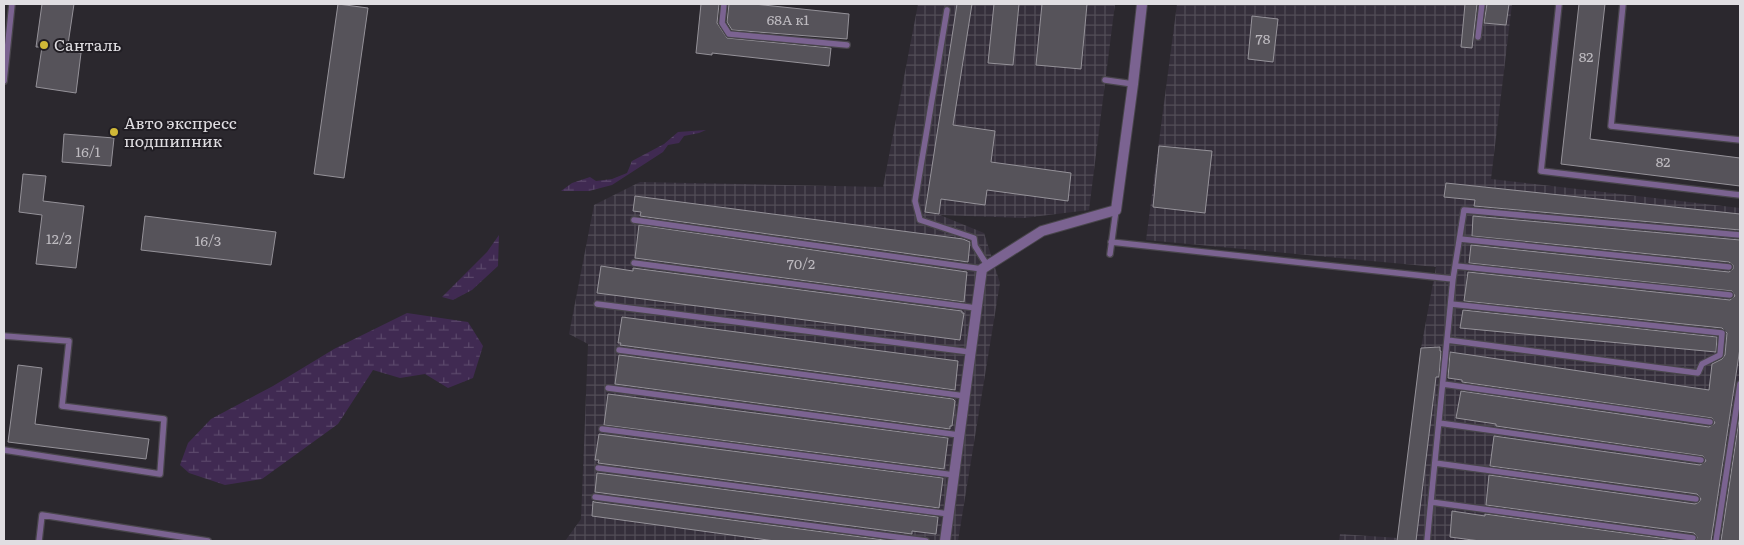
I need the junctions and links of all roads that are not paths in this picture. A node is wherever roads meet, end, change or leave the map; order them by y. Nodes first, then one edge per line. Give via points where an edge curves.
1 (12, 4) edge
2 (724, 4) edge
3 (1142, 4) edge
4 (1482, 4) edge
5 (1559, 4) edge
6 (1623, 4) edge
7 (947, 10) dead end
8 (1478, 36) dead end
9 (847, 45) dead end
10 (1105, 80) dead end
11 (4, 81) edge
12 (1133, 84) junction
13 (1740, 140) edge
14 (1740, 195) edge
15 (1116, 210) junction
16 (634, 220) dead end
17 (1740, 236) edge
18 (1460, 239) junction
19 (1111, 242) junction
20 (1110, 254) dead end
21 (634, 263) dead end
22 (1456, 266) junction
23 (984, 267) junction
24 (1729, 267) dead end
25 (1453, 279) junction
26 (1730, 295) dead end
27 (598, 304) dead end
28 (1451, 304) junction
29 (976, 308) junction
30 (4, 336) edge
31 (1447, 340) junction
32 (619, 350) dead end
33 (970, 352) junction
34 (1443, 384) junction
35 (1740, 384) edge
36 (608, 388) dead end
37 (965, 396) junction
38 (1710, 422) dead end
39 (1439, 423) junction
40 (602, 429) dead end
41 (959, 435) junction
42 (4, 450) edge
43 (1700, 460) dead end
44 (1435, 463) junction
45 (598, 468) dead end
46 (954, 475) junction
47 (595, 496) dead end
48 (1696, 499) dead end
49 (1431, 502) junction
50 (949, 514) junction
51 (1693, 538) dead end
52 (39, 541) edge
53 (208, 541) edge
54 (926, 541) edge
55 (945, 541) edge
56 (1427, 541) edge
57 (1716, 541) edge

1 - 11 lane
2 - 9 lane via 722,23 729,34
3 - 12 street
4 - 8 lane
5 - 14 lane via 1540,170
6 - 13 lane via 1611,126
7 - 23 lane via 915,201 920,220 974,238
10 - 12 lane
12 - 15 street
15 - 19 lane
15 - 23 street via 1042,232
16 - 23 lane
17 - 18 lane via 1464,210
18 - 22 lane
18 - 24 lane
19 - 20 lane
19 - 25 lane
21 - 29 lane
22 - 25 lane
22 - 26 lane
23 - 29 street
25 - 28 lane
27 - 33 lane
28 - 31 lane
28 - 31 lane via 1722,333 1720,355 1702,364 1698,373
29 - 33 street
30 - 42 lane via 70,341 62,406 164,419 160,474
31 - 34 lane
32 - 37 lane
33 - 37 street
34 - 38 lane
34 - 39 lane
35 - 57 lane
36 - 41 lane
37 - 41 street
39 - 43 lane
39 - 44 lane
40 - 46 lane
41 - 46 street
44 - 48 lane
44 - 49 lane
45 - 50 lane
46 - 50 street
47 - 54 lane
49 - 51 lane
49 - 56 lane
50 - 55 street
52 - 53 lane via 42,514

